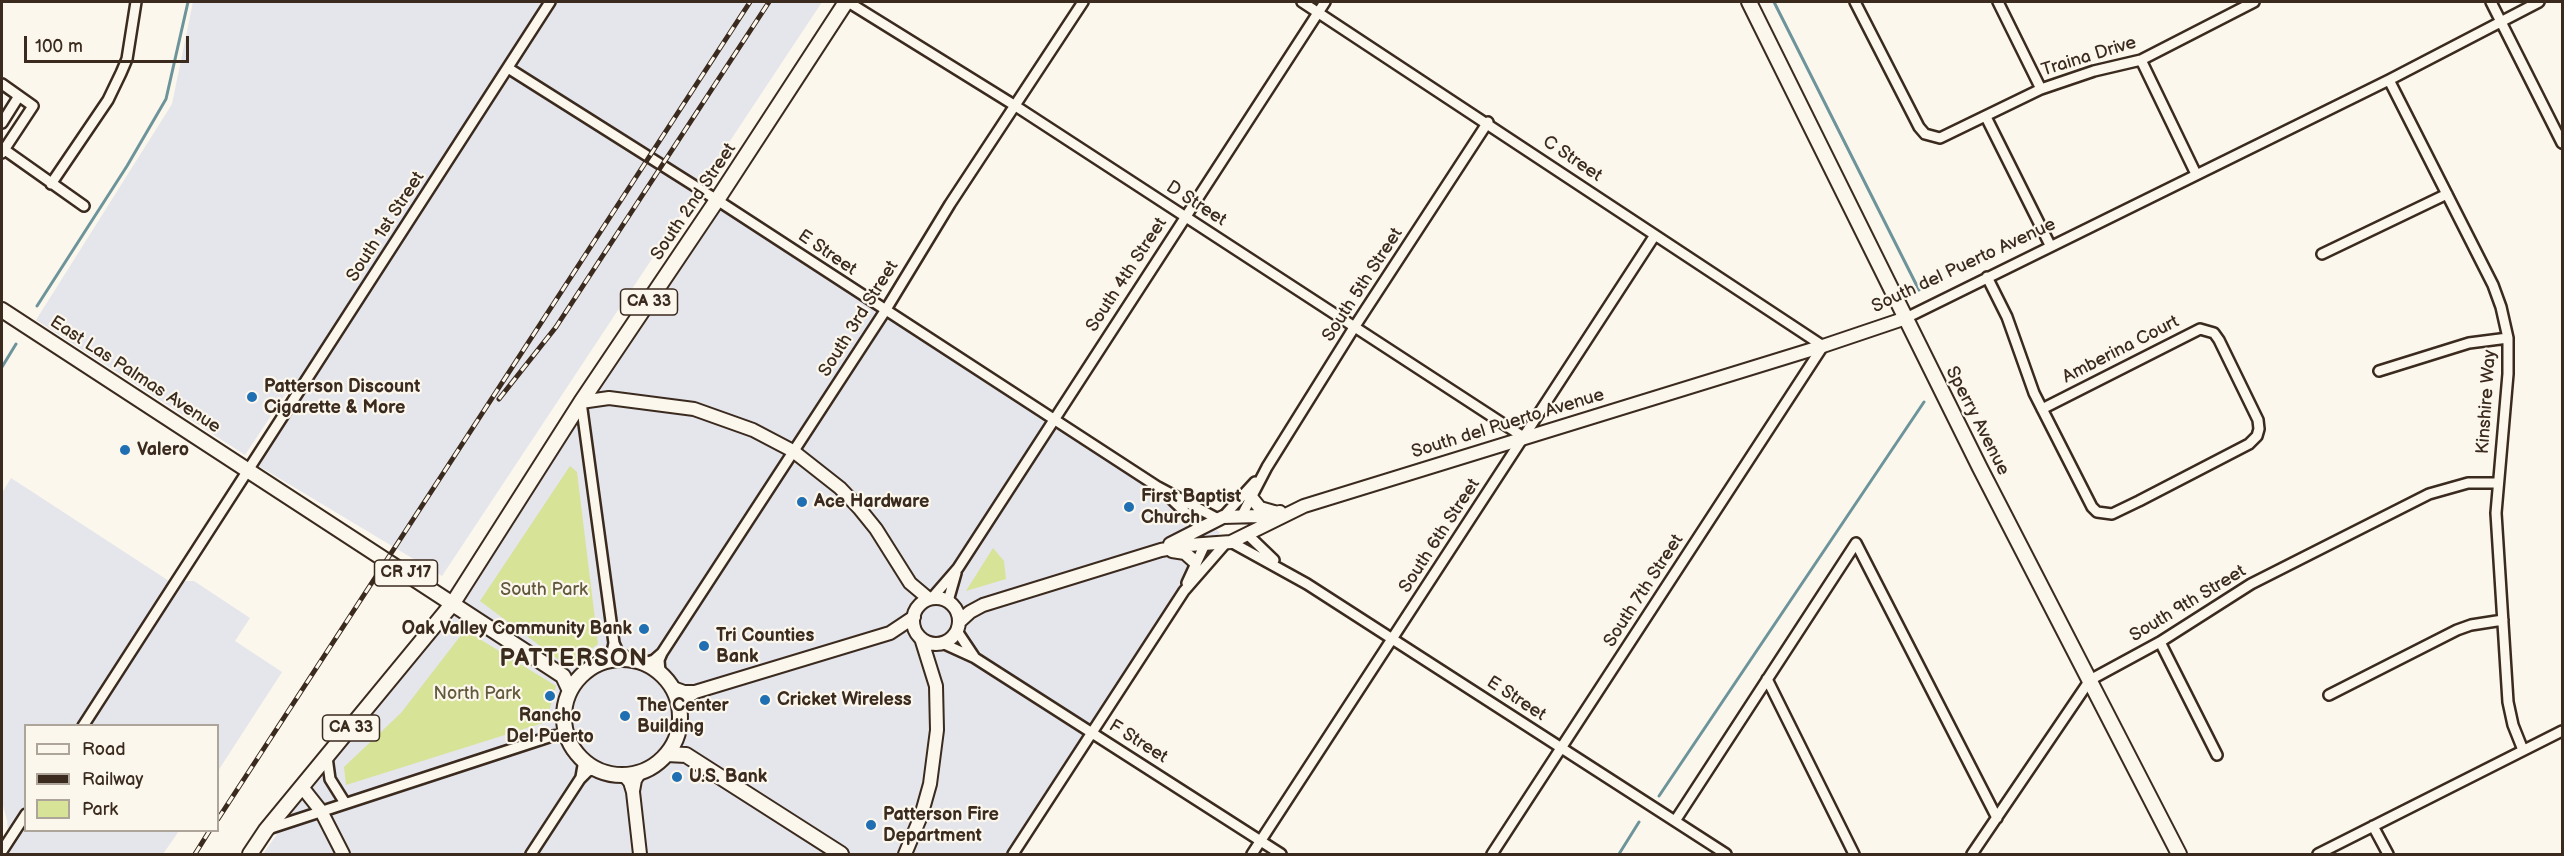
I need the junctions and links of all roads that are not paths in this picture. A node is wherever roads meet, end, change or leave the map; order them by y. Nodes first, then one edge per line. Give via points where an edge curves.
1 (136, 2) edge
2 (550, 2) edge
3 (847, 2) edge
4 (1083, 2) edge
5 (1302, 2) edge
6 (1325, 2) edge
7 (1749, 2) edge
8 (1855, 2) edge
9 (1998, 2) edge
10 (2254, 2) edge
11 (2491, 2) edge
12 (2539, 2) edge
13 (1318, 12) junction
14 (2501, 21) junction
15 (2141, 60) junction
16 (508, 68) junction
17 (2389, 80) junction
18 (2, 84) edge
19 (2041, 89) junction
20 (19, 96) junction
21 (1014, 105) junction
22 (1986, 117) junction
23 (1488, 122) junction
24 (2, 123) edge
25 (2562, 143) edge
26 (2, 151) edge
27 (2196, 174) junction
28 (51, 184) junction
29 (2447, 194) junction
30 (717, 200) junction
31 (84, 206) dead end
32 (1185, 216) junction
33 (1655, 235) junction
34 (2050, 245) junction
35 (2322, 254) dead end
36 (1987, 277) junction
37 (2, 310) edge
38 (885, 311) junction
39 (1906, 318) junction
40 (1355, 326) junction
41 (2508, 338) junction
42 (1823, 346) junction
43 (2379, 370) dead end
44 (581, 402) junction
45 (2042, 409) junction
46 (1053, 419) junction
47 (1524, 438) junction
48 (794, 451) junction
49 (1267, 467) junction
50 (249, 471) junction
51 (2497, 483) junction
52 (1158, 487) junction
53 (1251, 497) junction
54 (1304, 506) junction
55 (1278, 512) junction
56 (1243, 517) junction
57 (1220, 518) junction
58 (1200, 527) junction
59 (1248, 534) junction
60 (1228, 543) junction
61 (1204, 544) junction
62 (1155, 551) junction
63 (1195, 562) junction
64 (958, 568) junction
65 (1287, 571) junction
66 (904, 575) junction
67 (1184, 591) junction
68 (930, 599) junction
69 (453, 603) junction
70 (951, 604) junction
71 (983, 605) junction
72 (915, 614) junction
73 (2503, 620) junction
74 (958, 627) junction
75 (890, 633) junction
76 (919, 636) junction
77 (1393, 639) junction
78 (2160, 642) junction
79 (614, 643) junction
80 (941, 643) junction
81 (662, 653) junction
82 (628, 658) junction
83 (975, 658) junction
84 (605, 661) junction
85 (645, 663) junction
86 (660, 672) junction
87 (581, 675) junction
88 (563, 676) junction
89 (934, 676) junction
90 (1767, 680) junction
91 (2090, 680) junction
92 (673, 688) junction
93 (570, 691) junction
94 (694, 692) junction
95 (2329, 695) dead end
96 (679, 706) junction
97 (84, 724) edge
98 (565, 724) junction
99 (2562, 731) edge
100 (1093, 732) junction
101 (552, 736) junction
102 (676, 738) junction
103 (569, 741) junction
104 (1562, 748) junction
105 (2523, 750) junction
106 (667, 754) junction
107 (686, 755) junction
108 (2217, 755) dead end
109 (327, 757) junction
110 (584, 760) junction
111 (597, 769) junction
112 (640, 772) junction
113 (624, 775) junction
114 (580, 779) junction
115 (302, 787) junction
116 (633, 792) junction
117 (345, 803) junction
118 (321, 811) junction
119 (24, 817) edge
120 (1997, 818) junction
121 (1675, 821) junction
122 (2373, 826) junction
123 (266, 830) junction
124 (1261, 841) junction
125 (2, 851) edge
126 (250, 855) edge
127 (343, 855) edge
128 (531, 855) edge
129 (640, 855) edge
130 (841, 855) edge
131 (905, 855) edge
132 (1013, 855) edge
133 (1252, 855) edge
134 (1281, 855) edge
135 (1492, 855) edge
136 (1726, 855) edge
137 (1854, 855) edge
138 (1972, 855) edge
139 (2179, 855) edge
140 (2318, 855) edge
141 (2388, 855) edge

1 - 28 street via 121,73 108,100
2 - 16 street, South 1st Street
3 - 21 street, D Street
3 - 30 main road, South 2nd Street / CA 33
4 - 21 street, South 3rd Street
5 - 13 street, C Street
6 - 13 street, South 4th Street
7 - 39 main road, Sperry Avenue
8 - 22 street, Traina Drive via 1919,128 1933,137 1945,137
9 - 19 street
10 - 15 street, Traina Drive
11 - 14 street
12 - 14 street, South del Puerto Avenue
13 - 23 street, C Street
13 - 32 street, South 4th Street
14 - 17 street, South del Puerto Avenue
14 - 25 street
15 - 19 street, Traina Drive via 2094,70
15 - 27 street
16 - 30 street, E Street
16 - 50 street, South 1st Street
17 - 27 street, South del Puerto Avenue
17 - 29 street, Kinshire Way
18 - 20 street
19 - 22 street, Traina Drive
20 - 24 street
20 - 26 street via 33,106
21 - 32 street, D Street
21 - 38 street, South 3rd Street
22 - 34 street
23 - 33 street, C Street
23 - 40 street, South 5th Street
26 - 28 street
27 - 34 street, South del Puerto Avenue
28 - 31 street
29 - 35 street
29 - 41 street, Kinshire Way via 2493,285
30 - 38 street, E Street
30 - 44 main road, South 2nd Street / CA 33
32 - 40 street, D Street
32 - 46 street, South 4th Street
33 - 42 street, C Street
33 - 47 street, South 6th Street
34 - 36 street, South del Puerto Avenue
36 - 39 street, South del Puerto Avenue
36 - 45 street via 2007,317
37 - 50 main road, East Las Palmas Avenue / CR J17
38 - 46 street, E Street
38 - 48 street, South 3rd Street
39 - 42 street, South del Puerto Avenue
39 - 91 main road, Sperry Avenue
40 - 47 street, D Street
40 - 49 street, South 5th Street
41 - 43 street via 2469,344
41 - 51 street, Kinshire Way
42 - 47 street, South del Puerto Avenue
42 - 104 street, South 7th Street
44 - 48 street via 609,398 694,409 753,430
44 - 69 main road, South 2nd Street / CA 33
44 - 79 street
45 - 45 street, Amberina Court via 2092,507 2100,513 2112,514 2139,501 2249,444 2257,436 2258,420 2219,340 2208,330 2196,330
46 - 52 street, E Street
46 - 64 street, South 4th Street
47 - 54 street, South del Puerto Avenue
47 - 77 street, South 6th Street
48 - 66 street via 859,508
48 - 81 street, South 3rd Street
49 - 53 street, South 5th Street
49 - 57 street, South 5th Street
50 - 69 main road, CR J17
50 - 97 street, South 1st Street
51 - 73 street, Kinshire Way
51 - 78 street, South 9th Street via 2469,483 2429,494 2252,584
52 - 57 street, E Street
52 - 58 street, E Street
53 - 55 street via 1260,508
53 - 56 street, South 5th Street
54 - 55 street, South del Puerto Avenue
54 - 59 street, South del Puerto Avenue
55 - 56 street, South del Puerto Avenue
56 - 57 street, South del Puerto Avenue
56 - 59 street
57 - 58 street, South del Puerto Avenue
58 - 61 street
58 - 62 street, South del Puerto Avenue
59 - 60 street, South del Puerto Avenue
59 - 65 street, E Street
60 - 61 street, South del Puerto Avenue
60 - 65 street, E Street
60 - 67 street
61 - 62 street, South del Puerto Avenue
61 - 63 street
62 - 63 street via 1185,553
62 - 71 street, South del Puerto Avenue
63 - 67 street
64 - 68 street, South 4th Street
64 - 70 street, South 4th Street
65 - 77 street, E Street
66 - 68 street
66 - 72 street
67 - 100 street
68 - 70 street
68 - 72 street
69 - 88 main road, CR J17
69 - 109 main road, CA 33
70 - 71 street, South del Puerto Avenue
70 - 74 street
71 - 74 street, South del Puerto Avenue via 970,612
72 - 75 street
72 - 76 street
73 - 95 street via 2457,630
73 - 105 street, Kinshire Way via 2508,702
74 - 80 street via 953,637
74 - 83 street, F Street
75 - 76 street
75 - 94 street
76 - 80 street via 931,643
76 - 89 street
77 - 104 street, E Street
77 - 124 street, South 6th Street
78 - 91 street, South 9th Street
78 - 108 street
79 - 82 street via 618,652
79 - 84 street
80 - 83 street, F Street
80 - 89 street
81 - 85 street, South 3rd Street
81 - 86 street, South 3rd Street
82 - 84 main road
82 - 85 main road
83 - 100 street, F Street
84 - 87 main road
85 - 86 main road
86 - 92 main road
87 - 88 main road
87 - 93 main road
88 - 93 main road
89 - 131 street via 935,758 921,816
90 - 120 street via 1856,543
90 - 121 street
90 - 137 street
91 - 120 street, South 9th Street
91 - 139 main road, Sperry Avenue
92 - 94 street
92 - 96 main road
93 - 98 main road
94 - 96 street
96 - 102 main road
98 - 101 street
98 - 103 main road
99 - 105 street
100 - 124 street, F Street
100 - 132 street
101 - 103 street via 561,735
101 - 117 street
102 - 106 main road
102 - 107 main road
103 - 110 main road
104 - 121 street, E Street
104 - 135 street, South 7th Street
105 - 122 street
106 - 107 main road
106 - 112 main road
107 - 130 main road
109 - 115 main road, CA 33
109 - 117 street via 330,779
110 - 111 main road
110 - 114 street
111 - 113 main road
111 - 114 street
112 - 113 main road
112 - 116 street
113 - 116 street
114 - 128 street
115 - 118 street
115 - 123 main road, CA 33
116 - 129 street
117 - 118 street
118 - 123 street
118 - 127 street
119 - 125 street
120 - 138 street, South 9th Street
121 - 136 street, E Street
122 - 140 street
122 - 141 street
123 - 126 main road, CA 33
124 - 133 street, South 6th Street
124 - 134 street, F Street

